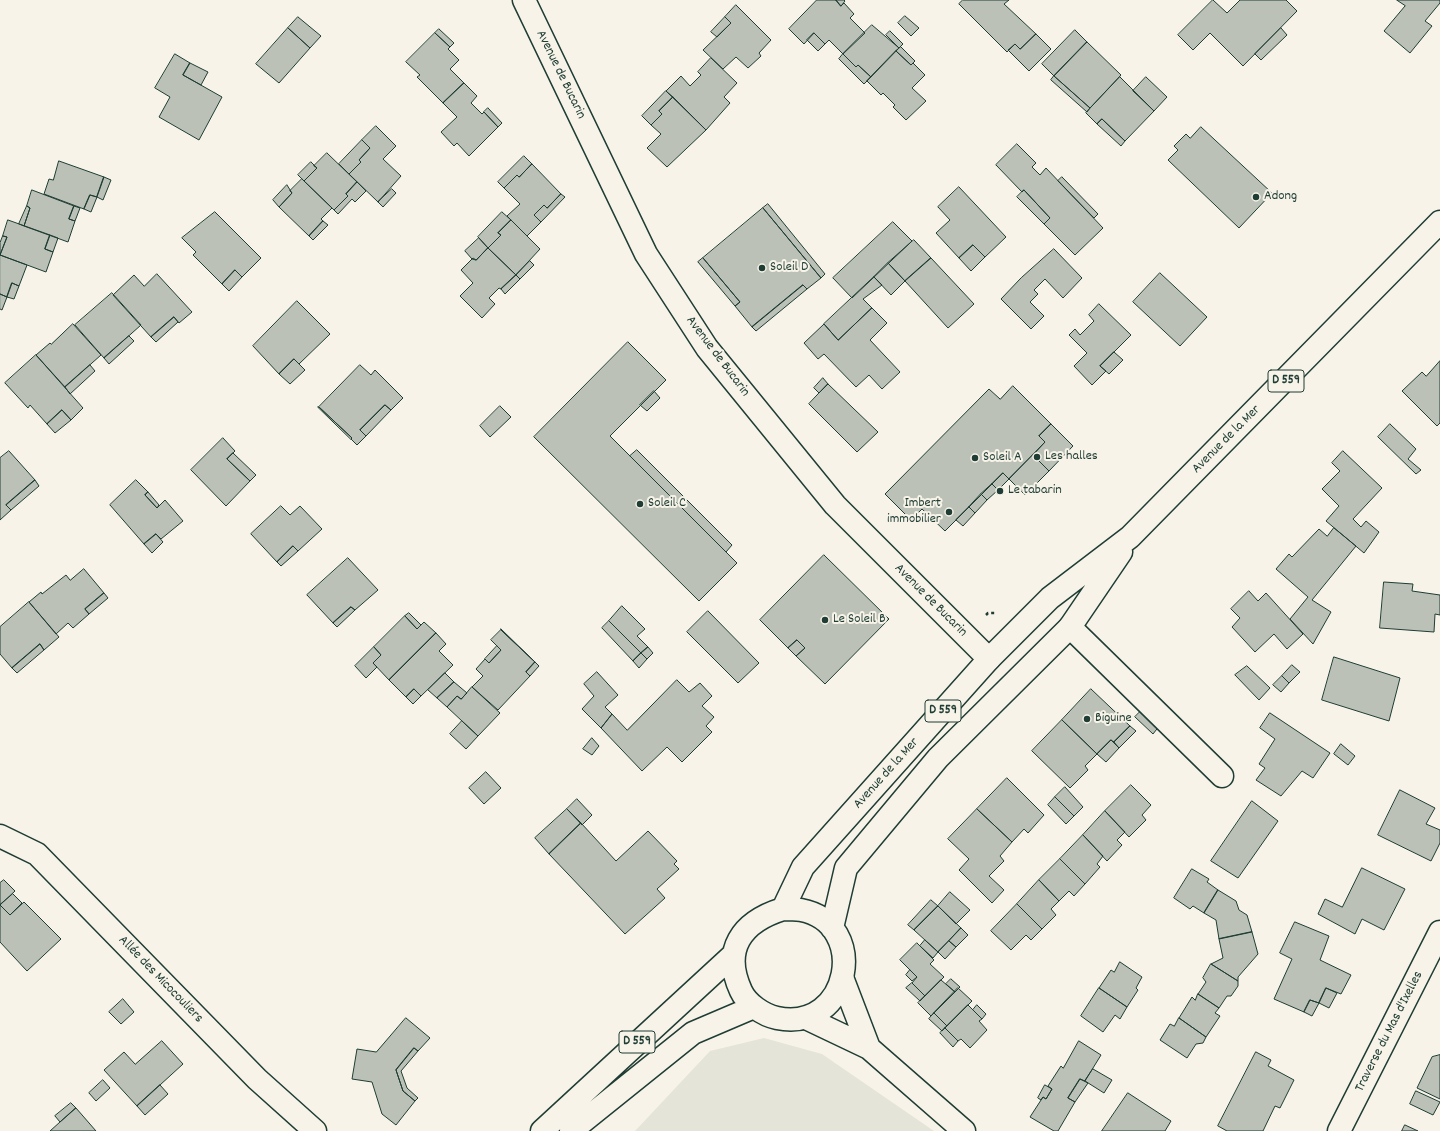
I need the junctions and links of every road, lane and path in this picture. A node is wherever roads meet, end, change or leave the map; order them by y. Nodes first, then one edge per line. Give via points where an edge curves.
1 (524, 0) edge
2 (1440, 222) edge
3 (1130, 537) junction
4 (1070, 627) junction
5 (989, 660) junction
6 (1222, 776) dead end
7 (0, 836) edge
8 (782, 909) junction
9 (832, 928) junction
10 (1440, 932) edge
11 (733, 955) junction
12 (843, 980) junction
13 (754, 1007) junction
14 (806, 1018) junction
15 (869, 1048) junction
16 (316, 1131) edge
17 (542, 1131) edge
18 (571, 1131) edge
19 (964, 1131) edge
20 (1339, 1131) edge

1 - 5 main road, Avenue de Bucarin via 646,254 707,348 835,505
2 - 3 main road, Avenue de la Mer / D 559
3 - 4 main road, Avenue de la Mer / D 559
3 - 5 main road, Avenue de la Mer / D 559 via 1050,598
4 - 6 main road
4 - 9 main road, Avenue de la Mer / D 559 via 938,758 846,868
5 - 8 main road, Avenue de la Mer / D 559 via 803,867
7 - 16 main road, Allée des Micocouliers via 37,854 257,1079
8 - 9 main road via 801,910 818,916
8 - 11 main road via 765,915 750,926
9 - 12 main road via 841,944 845,962
10 - 20 main road, Traverse du Mas d'Ixelles
11 - 13 main road via 735,976 742,994
11 - 17 main road, D 559
12 - 14 main road via 831,1001
12 - 15 main road
13 - 14 main road via 770,1016 788,1020
13 - 18 main road, D 559 via 693,1033
14 - 15 main road
15 - 19 main road

